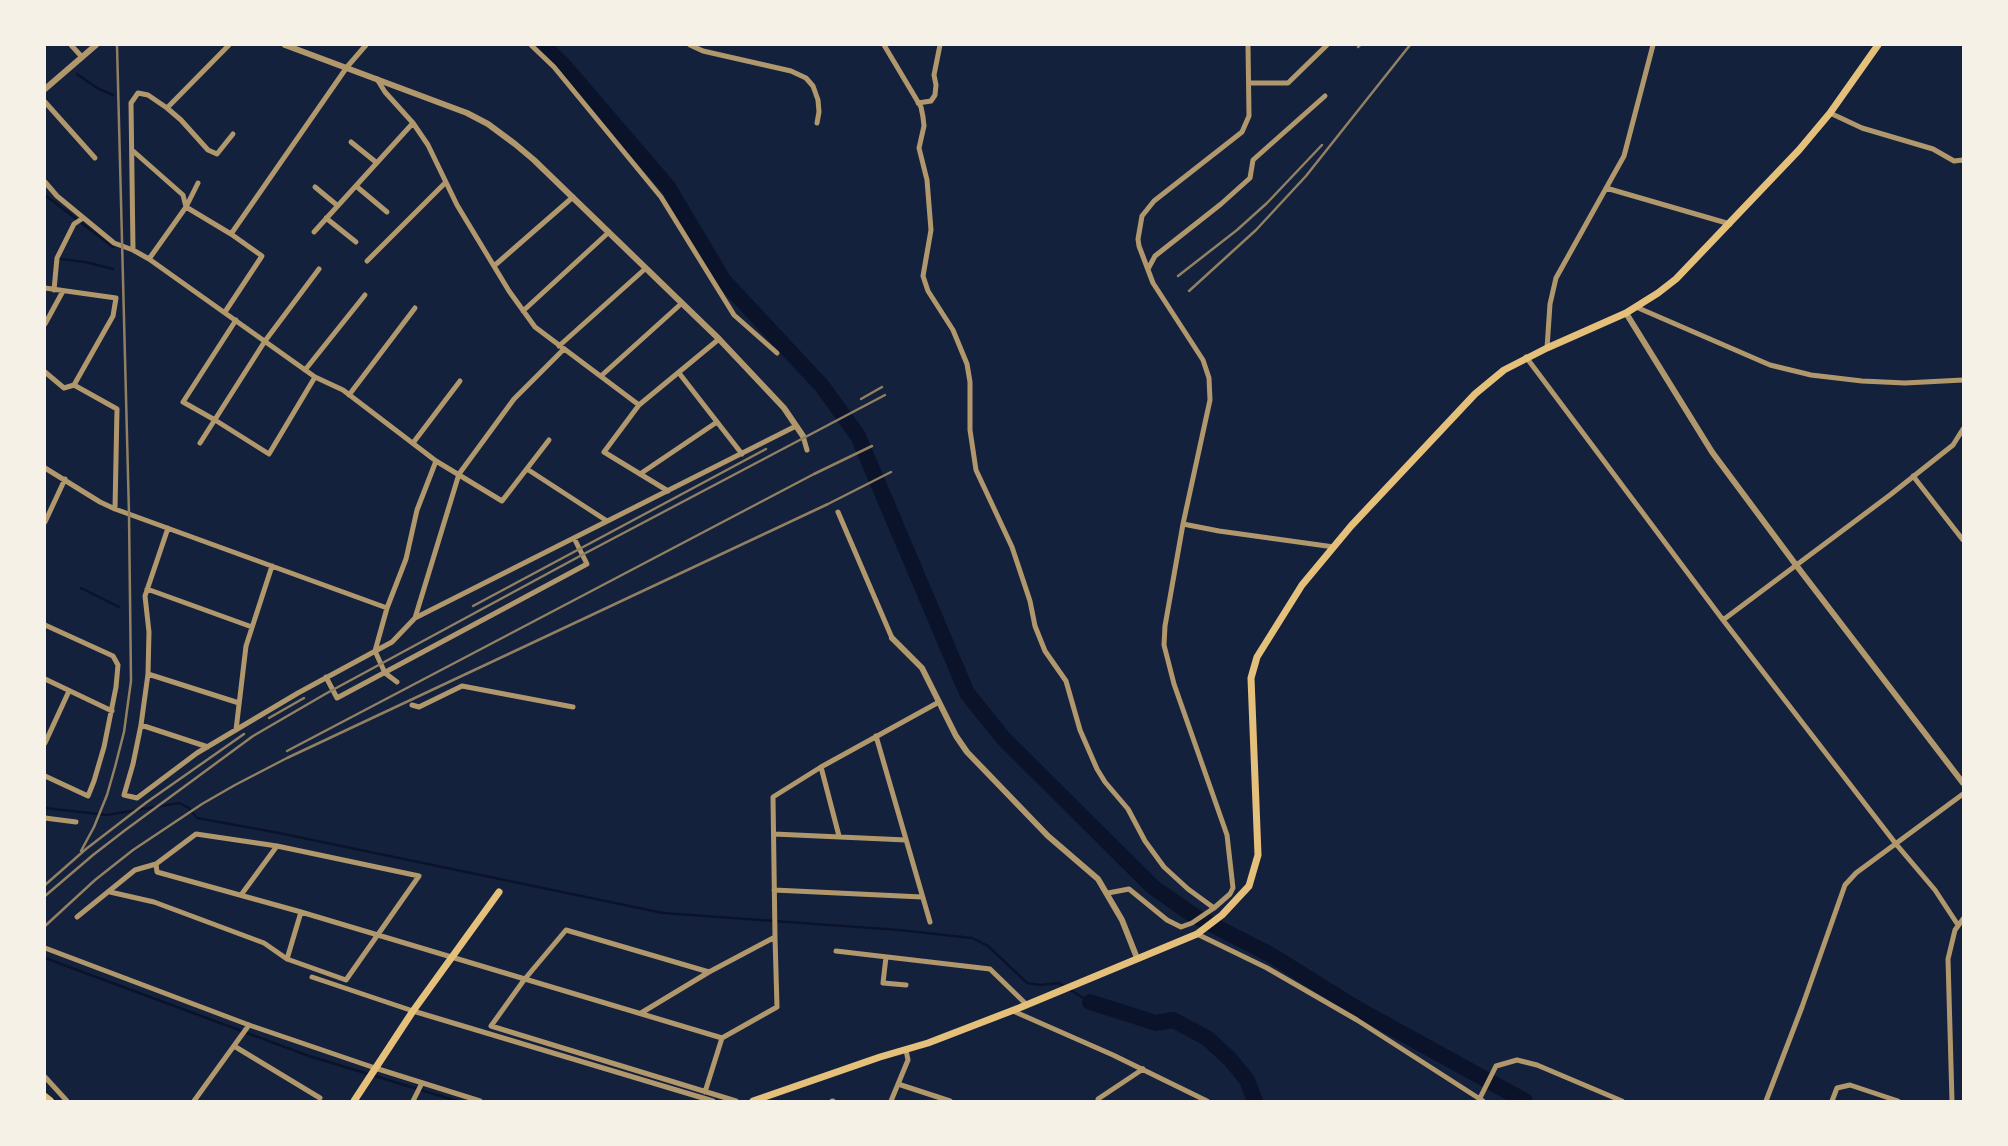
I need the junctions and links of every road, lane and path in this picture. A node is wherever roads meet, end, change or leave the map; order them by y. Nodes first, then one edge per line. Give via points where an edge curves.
1 (71, 45) edge
2 (96, 45) edge
3 (229, 45) edge
4 (285, 45) edge
5 (366, 45) edge
6 (531, 45) edge
7 (690, 45) edge
8 (884, 45) edge
9 (940, 45) edge
10 (1248, 45) edge
11 (1327, 45) edge
12 (1654, 45) edge
13 (1878, 45) edge
14 (299, 47) edge
15 (82, 57) junction
16 (347, 68) junction
17 (377, 79) junction
18 (1249, 83) junction
19 (45, 89) edge
20 (1325, 96) dead end
21 (45, 102) edge
22 (918, 103) junction
23 (166, 108) junction
24 (1830, 113) junction
25 (413, 123) junction
26 (817, 123) dead end
27 (233, 134) dead end
28 (351, 142) dead end
29 (132, 150) junction
30 (95, 158) dead end
31 (1963, 160) edge
32 (377, 162) junction
33 (45, 182) edge
34 (446, 182) junction
35 (198, 183) dead end
36 (356, 186) junction
37 (315, 187) dead end
38 (1606, 188) junction
39 (573, 197) junction
40 (338, 206) junction
41 (186, 207) junction
42 (387, 212) dead end
43 (83, 218) junction
44 (326, 218) junction
45 (1730, 224) junction
46 (314, 232) dead end
47 (609, 232) junction
48 (231, 234) junction
49 (356, 242) dead end
50 (134, 250) junction
51 (149, 259) junction
52 (367, 260) dead end
53 (494, 266) junction
54 (646, 268) junction
55 (319, 269) dead end
56 (1148, 269) junction
57 (45, 288) edge
58 (54, 290) junction
59 (64, 290) junction
60 (365, 295) dead end
61 (682, 303) junction
62 (415, 308) dead end
63 (1636, 308) junction
64 (523, 311) junction
65 (225, 312) junction
66 (1626, 313) junction
67 (236, 320) junction
68 (45, 324) edge
69 (719, 339) junction
70 (266, 341) junction
71 (562, 348) junction
72 (1547, 348) junction
73 (777, 353) dead end
74 (1526, 357) junction
75 (305, 370) junction
76 (45, 372) edge
77 (679, 374) junction
78 (601, 376) junction
79 (315, 377) junction
80 (1963, 380) edge
81 (460, 382) dead end
82 (74, 385) junction
83 (349, 395) junction
84 (639, 405) junction
85 (215, 420) junction
86 (717, 422) junction
87 (796, 426) junction
88 (1963, 429) edge
89 (803, 436) joint
90 (549, 440) dead end
91 (200, 443) dead end
92 (413, 443) junction
93 (808, 450) dead end
94 (742, 454) junction
95 (436, 461) junction
96 (45, 468) edge
97 (527, 469) junction
98 (459, 474) junction
99 (640, 474) junction
100 (1914, 476) junction
101 (64, 479) junction
102 (668, 491) junction
103 (115, 509) junction
104 (838, 512) dead end
105 (607, 521) junction
106 (45, 522) edge
107 (1183, 524) junction
108 (168, 528) junction
109 (574, 538) junction
110 (1963, 540) edge
111 (1334, 547) junction
112 (1796, 565) junction
113 (272, 566) junction
114 (147, 589) junction
115 (386, 608) junction
116 (415, 618) junction
117 (1723, 620) junction
118 (45, 625) edge
119 (252, 627) junction
120 (892, 638) joint
121 (375, 651) junction
122 (385, 673) junction
123 (148, 674) junction
124 (326, 677) junction
125 (45, 679) edge
126 (397, 682) dead end
127 (69, 691) junction
128 (939, 702) junction
129 (239, 703) junction
130 (412, 705) dead end
131 (573, 707) dead end
132 (112, 711) junction
133 (141, 725) junction
134 (236, 730) junction
135 (876, 736) junction
136 (45, 743) edge
137 (208, 747) junction
138 (821, 767) junction
139 (45, 776) edge
140 (1963, 783) edge
141 (1963, 794) edge
142 (45, 818) edge
143 (76, 822) dead end
144 (774, 834) junction
145 (839, 836) junction
146 (906, 840) junction
147 (1896, 844) junction
148 (277, 846) junction
149 (156, 864) junction
150 (774, 890) junction
151 (110, 892) junction
152 (499, 892) dead end
153 (1108, 894) junction
154 (241, 895) junction
155 (922, 897) junction
156 (1214, 908) junction
157 (301, 912) junction
158 (77, 917) dead end
159 (1963, 919) edge
160 (930, 922) dead end
161 (1958, 925) junction
162 (1200, 933) junction
163 (377, 935) junction
164 (775, 937) junction
165 (45, 948) edge
166 (836, 951) dead end
167 (452, 957) junction
168 (886, 957) junction
169 (1137, 958) junction
170 (287, 960) junction
171 (709, 972) junction
172 (312, 977) dead end
173 (524, 980) junction
174 (906, 985) dead end
175 (1027, 1005) junction
176 (413, 1011) junction
177 (1013, 1011) junction
178 (641, 1013) junction
179 (249, 1025) junction
180 (722, 1038) junction
181 (234, 1046) junction
182 (906, 1050) junction
183 (375, 1068) junction
184 (1143, 1069) junction
185 (45, 1077) edge
186 (422, 1083) junction
187 (898, 1084) junction
188 (705, 1092) junction
189 (45, 1097) edge
190 (320, 1098) dead end
191 (1482, 1099) edge
192 (50, 1101) edge
193 (67, 1101) edge
194 (194, 1101) edge
195 (354, 1101) edge
196 (413, 1101) edge
197 (480, 1101) edge
198 (713, 1101) edge
199 (736, 1101) edge
200 (753, 1101) edge
201 (892, 1101) edge
202 (950, 1101) edge
203 (1098, 1101) edge
204 (1207, 1101) edge
205 (1622, 1101) edge
206 (1766, 1101) edge
207 (1832, 1101) edge
208 (1898, 1101) edge
209 (1952, 1101) edge

1 - 15 street
2 - 15 street
3 - 23 street
4 - 14 street
5 - 16 street
6 - 73 street via 554,67 661,197 734,315
7 - 26 street via 791,71 806,78 814,86 818,100
8 - 22 street
9 - 22 street via 934,75 936,95 931,101
10 - 18 street
11 - 18 street via 1288,83
12 - 38 street via 1624,156
13 - 24 main road
14 - 16 street
15 - 19 street
16 - 17 street
16 - 48 street
17 - 25 street
17 - 39 street via 488,124 534,160
18 - 56 street via 1249,116 1242,132 1154,201 1142,216 1138,239
20 - 56 street via 1253,160 1250,178 1155,256
21 - 30 street
22 - 156 street via 924,126 919,148 927,180 932,230 923,276 928,291 953,330 966,364 976,470 1012,547 1035,626 1046,651 1066,681 1080,730 1097,769 1128,809 1164,867
23 - 27 street via 216,154
23 - 29 street via 148,95 138,93 131,103
24 - 31 street via 1862,128 1933,149 1954,161
24 - 45 main road
25 - 32 street
25 - 34 street
28 - 32 street
29 - 41 street via 183,195
29 - 50 street
32 - 36 street
33 - 43 street
34 - 52 street
34 - 53 street
35 - 41 street
36 - 40 street
36 - 42 street
37 - 40 street
38 - 45 street
38 - 72 street via 1556,278 1550,304
39 - 47 street
39 - 53 street
40 - 44 street
41 - 48 street
41 - 51 street
43 - 50 street via 114,243
43 - 58 street via 74,224 58,258
44 - 46 street
44 - 49 street
45 - 63 main road via 1676,279
47 - 54 street
47 - 64 street
48 - 65 street via 262,256
50 - 51 street
51 - 65 street
53 - 64 street
54 - 61 street
54 - 71 street
55 - 70 street
56 - 107 street via 1153,284 1203,360 1210,378 1210,400
57 - 58 street
58 - 59 street
59 - 68 street
59 - 82 street via 116,298 114,316
60 - 75 street
61 - 69 street
61 - 78 street
62 - 83 street
63 - 66 main road
63 - 80 street via 1770,365 1811,375 1862,381
64 - 71 street via 535,327
65 - 67 street
66 - 72 main road
66 - 112 street via 1712,452
67 - 70 street
67 - 85 street via 183,402
69 - 77 street
69 - 87 street via 779,402
70 - 75 street
70 - 85 street
71 - 78 street
71 - 98 street via 514,399
72 - 74 main road
74 - 111 main road via 1475,394
74 - 117 street
75 - 79 street
76 - 82 street via 64,388
77 - 84 street
77 - 86 street
78 - 84 street
79 - 83 street
79 - 85 street via 268,454
81 - 92 street
82 - 103 street via 117,409
83 - 92 street
84 - 99 street via 604,452
85 - 91 street
86 - 94 street
86 - 99 street
87 - 89 street
87 - 94 street
88 - 100 street via 1953,445
89 - 93 street
90 - 97 street
92 - 95 street
94 - 102 street
95 - 98 street
95 - 115 street via 417,510 406,559
96 - 101 street
97 - 98 street via 502,501
97 - 105 street
98 - 116 street
99 - 102 street
100 - 110 street
100 - 112 street
101 - 103 street
101 - 106 street
102 - 105 street
103 - 108 street
104 - 120 street
105 - 109 street
107 - 111 street
107 - 156 street via 1164,645 1174,684 1227,835 1233,888
108 - 113 street
108 - 114 street
109 - 116 street
109 - 122 street via 587,564
111 - 162 main road via 1302,585 1257,657 1251,678 1258,855 1249,886
112 - 117 street
112 - 140 street
113 - 115 street
113 - 119 street
114 - 119 street
114 - 123 street
115 - 121 street
116 - 121 street via 392,642
117 - 147 street
118 - 132 street via 113,656 118,665
119 - 129 street via 246,646
120 - 128 street via 922,668
121 - 122 street
121 - 124 street
122 - 124 street via 337,698
122 - 126 street
123 - 129 street
123 - 133 street
124 - 134 street
125 - 127 street
127 - 132 street
127 - 136 street
128 - 135 street
128 - 153 street via 967,752 1048,836 1098,878
129 - 134 street
130 - 131 street via 418,707 462,686
132 - 139 street via 88,796
133 - 137 street
133 - 137 street via 124,794 137,798
134 - 137 street
135 - 138 street
135 - 146 street
138 - 144 street via 773,798
138 - 145 street
141 - 147 street
142 - 143 street
144 - 145 street
144 - 150 street
145 - 146 street
146 - 155 street
147 - 161 street via 1935,890
147 - 206 street via 1845,885
148 - 149 street via 196,834
148 - 154 street
148 - 163 street via 419,876
149 - 151 street via 135,870
149 - 154 street via 157,872
150 - 155 street
150 - 164 street
151 - 158 street
151 - 170 street via 154,902 264,943
152 - 167 main road
153 - 156 street via 1128,890 1180,927 1192,924
153 - 169 street
154 - 157 street
155 - 160 street
157 - 163 street
157 - 170 street
159 - 161 street
161 - 209 street via 1948,959
162 - 169 main road
162 - 191 street via 1357,1020
163 - 167 street
163 - 170 street via 346,980
164 - 171 street
164 - 180 street via 777,1007
165 - 179 street
166 - 168 street
167 - 173 street
167 - 176 main road
168 - 174 street via 883,983
168 - 175 street via 990,969
169 - 175 main road
171 - 173 street via 566,930
171 - 178 street
172 - 176 street
173 - 178 street
173 - 188 street via 491,1026
175 - 177 main road
176 - 183 main road
176 - 198 street
177 - 182 main road
177 - 184 street
178 - 180 street
179 - 181 street
179 - 183 street
180 - 188 street
181 - 190 street
181 - 194 street
182 - 187 street via 908,1060
182 - 200 main road
183 - 186 street
183 - 195 main road
184 - 203 street
184 - 204 street
185 - 193 street
186 - 196 street
186 - 197 street
187 - 201 street
187 - 202 street
188 - 199 street
189 - 192 main road
191 - 205 street via 1484,1087 1496,1066 1517,1060 1537,1065
207 - 208 street via 1837,1088 1850,1085

